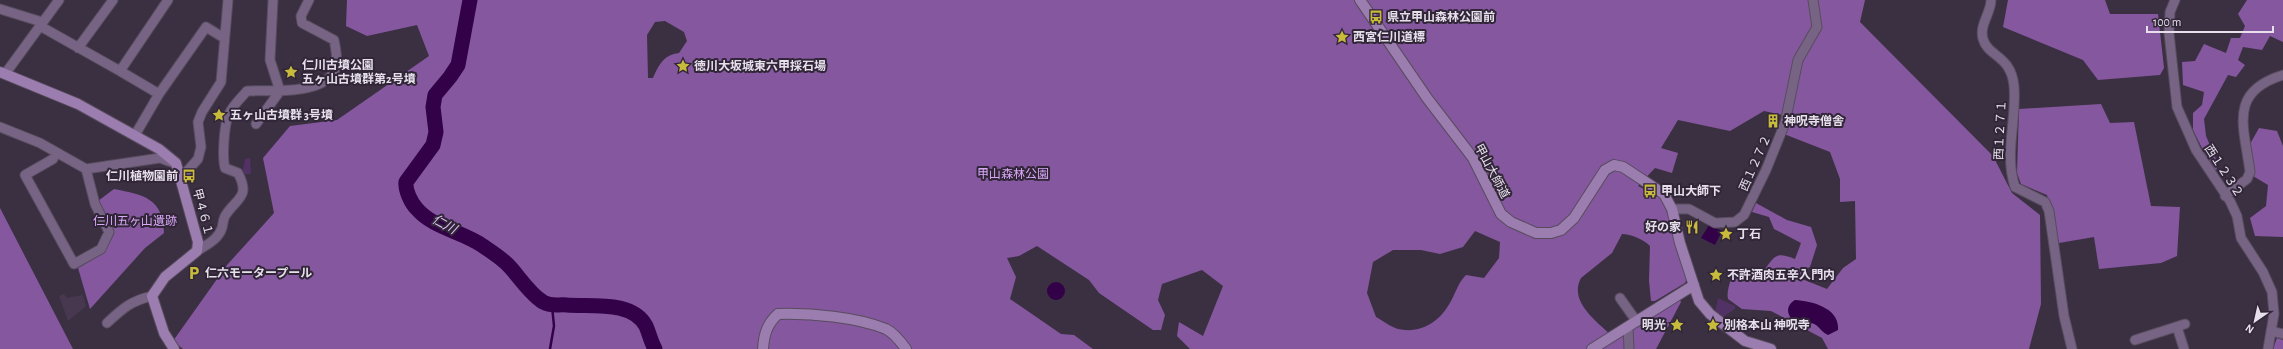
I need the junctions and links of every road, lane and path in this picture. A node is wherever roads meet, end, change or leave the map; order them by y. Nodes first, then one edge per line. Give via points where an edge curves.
1 (59, 0) edge
2 (113, 0) edge
3 (168, 0) edge
4 (228, 0) edge
5 (273, 0) edge
6 (309, 0) edge
7 (1360, 0) edge
8 (1813, 0) edge
9 (1991, 0) edge
10 (2175, 0) edge
11 (0, 9) edge
12 (41, 24) junction
13 (224, 38) junction
14 (78, 48) junction
15 (120, 71) junction
16 (3, 73) edge
17 (2283, 75) edge
18 (280, 91) junction
19 (159, 94) junction
20 (256, 124) dead end
21 (0, 127) edge
22 (135, 135) junction
23 (56, 152) junction
24 (176, 163) junction
25 (86, 169) junction
26 (180, 179) junction
27 (2226, 196) junction
28 (1672, 209) junction
29 (197, 251) junction
30 (1694, 285) junction
31 (152, 296) junction
32 (1620, 298) dead end
33 (107, 323) dead end
34 (1632, 325) junction
35 (2272, 331) junction
36 (2283, 334) edge
37 (2135, 340) dead end
38 (174, 349) edge
39 (763, 349) edge
40 (906, 349) edge
41 (1592, 349) edge
42 (1629, 349) edge
43 (1771, 349) edge
44 (2072, 349) edge
45 (2184, 349) edge
46 (2268, 349) edge

1 - 12 street
2 - 14 street
3 - 15 street
4 - 13 street
5 - 18 street via 270,60
6 - 18 street via 301,16 302,23 334,40 337,59 333,73 324,81 312,86
7 - 28 street, 甲山大師道 via 1427,98 1473,158 1500,214 1511,222 1536,233 1561,230 1574,218 1604,170 1614,164 1623,167 1664,194
8 - 28 street, 西１２７２ via 1817,27 1798,60 1785,123 1744,215 1735,222 1715,223 1689,209
9 - 44 street, 西１２７１ via 1982,28 1982,38 1986,46 2005,61 2011,72 2014,86 2010,160 2012,176 2015,187 2045,202 2049,211 2064,316
10 - 27 street, 西１２３２ via 2170,12 2169,33 2177,107 2196,150
11 - 12 street
12 - 14 street
12 - 16 street
13 - 19 street via 206,27
13 - 26 street via 221,82 198,122 198,159
14 - 15 street
15 - 19 street
16 - 22 street via 78,104
17 - 27 street via 2268,79 2245,101 2242,115 2250,172 2247,179
18 - 20 street
18 - 29 street via 247,91 228,115 222,160 225,168 238,173 244,190 241,198 224,217 216,239
19 - 22 street
21 - 23 street
22 - 24 street
23 - 25 street
23 - 25 street via 53,159 25,175 74,264 101,249 109,232 95,204
24 - 25 street via 160,158
24 - 26 street, 甲４６１
26 - 29 street, 甲４６１ via 198,242
27 - 35 street, 西１２３２ via 2238,216 2245,248 2272,292
28 - 30 street, 甲山大師道
29 - 31 street via 165,277
30 - 34 street
30 - 43 street, 甲山大師道 via 1699,301 1710,314 1745,341
31 - 33 street via 126,305
31 - 38 street via 164,333
32 - 34 street
34 - 41 street
34 - 42 street
35 - 36 street
35 - 46 street, 西１２３２
37 - 45 street via 2181,325
39 - 40 street via 764,336 770,322 778,314 798,313 843,318 887,330

